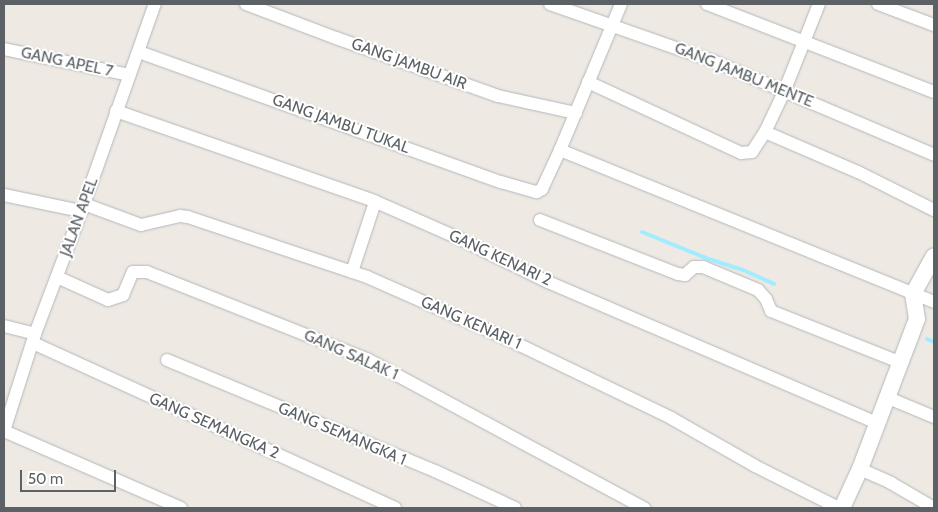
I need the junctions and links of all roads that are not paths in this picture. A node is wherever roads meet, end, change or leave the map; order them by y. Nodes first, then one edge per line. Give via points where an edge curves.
1 (155, 4) edge
2 (246, 4) edge
3 (550, 4) edge
4 (621, 4) edge
5 (707, 4) edge
6 (819, 4) edge
7 (878, 4) edge
8 (614, 24) junction
9 (934, 26) edge
10 (805, 40) junction
11 (4, 49) edge
12 (139, 52) junction
13 (130, 75) junction
14 (588, 82) junction
15 (784, 92) junction
16 (934, 92) edge
17 (116, 111) junction
18 (576, 113) junction
19 (765, 132) junction
20 (560, 150) junction
21 (934, 156) edge
22 (4, 195) edge
23 (375, 202) junction
24 (83, 208) junction
25 (934, 210) edge
26 (540, 220) dead end
27 (934, 256) edge
28 (352, 272) junction
29 (57, 277) junction
30 (913, 294) junction
31 (934, 302) edge
32 (4, 326) edge
33 (34, 339) junction
34 (902, 354) junction
35 (167, 360) dead end
36 (886, 397) junction
37 (934, 417) edge
38 (877, 423) junction
39 (4, 431) edge
40 (860, 469) junction
41 (181, 508) edge
42 (395, 508) edge
43 (516, 508) edge
44 (644, 508) edge
45 (840, 508) edge
46 (934, 508) edge

1 - 12 street, JALAN APEL
2 - 18 street, GANG JAMBU AIR via 498,96
3 - 8 street, GANG JAMBU MENTE
4 - 8 street
5 - 10 street
6 - 10 street
7 - 9 street
8 - 14 street
8 - 15 street, GANG JAMBU MENTE
10 - 15 street
10 - 16 street
11 - 13 street, GANG APEL 7
12 - 13 street, JALAN APEL
12 - 20 street, GANG JAMBU TUKAL via 531,192 542,189
13 - 17 street, JALAN APEL
14 - 18 street
14 - 19 street via 741,153 752,152
15 - 19 street
15 - 21 street, GANG JAMBU MENTE
17 - 23 street, GANG KENARI 2
17 - 24 street, JALAN APEL
18 - 20 street
19 - 25 street via 858,172
20 - 30 street
22 - 24 street, GANG KENARI 1
23 - 28 street
23 - 38 street, GANG KENARI 2 via 548,282
24 - 28 street, GANG KENARI 1 via 141,224 188,217
24 - 29 street, JALAN APEL
26 - 34 street via 678,274 685,275 694,267 703,267 758,290 771,311
27 - 30 street
28 - 45 street, GANG KENARI 1 via 503,337 671,418 755,466
29 - 33 street, JALAN APEL
29 - 44 street, GANG SALAK 1 via 108,300 123,295 134,272 147,272 367,359
30 - 31 street
30 - 34 street via 917,319
32 - 33 street, GANG SEMANGKA 2
33 - 39 street, JALAN APEL
33 - 42 street, GANG SEMANGKA 2
34 - 36 street
35 - 43 street, GANG SEMANGKA 1
36 - 37 street
36 - 38 street
38 - 40 street
39 - 41 street
40 - 45 street
40 - 46 street

